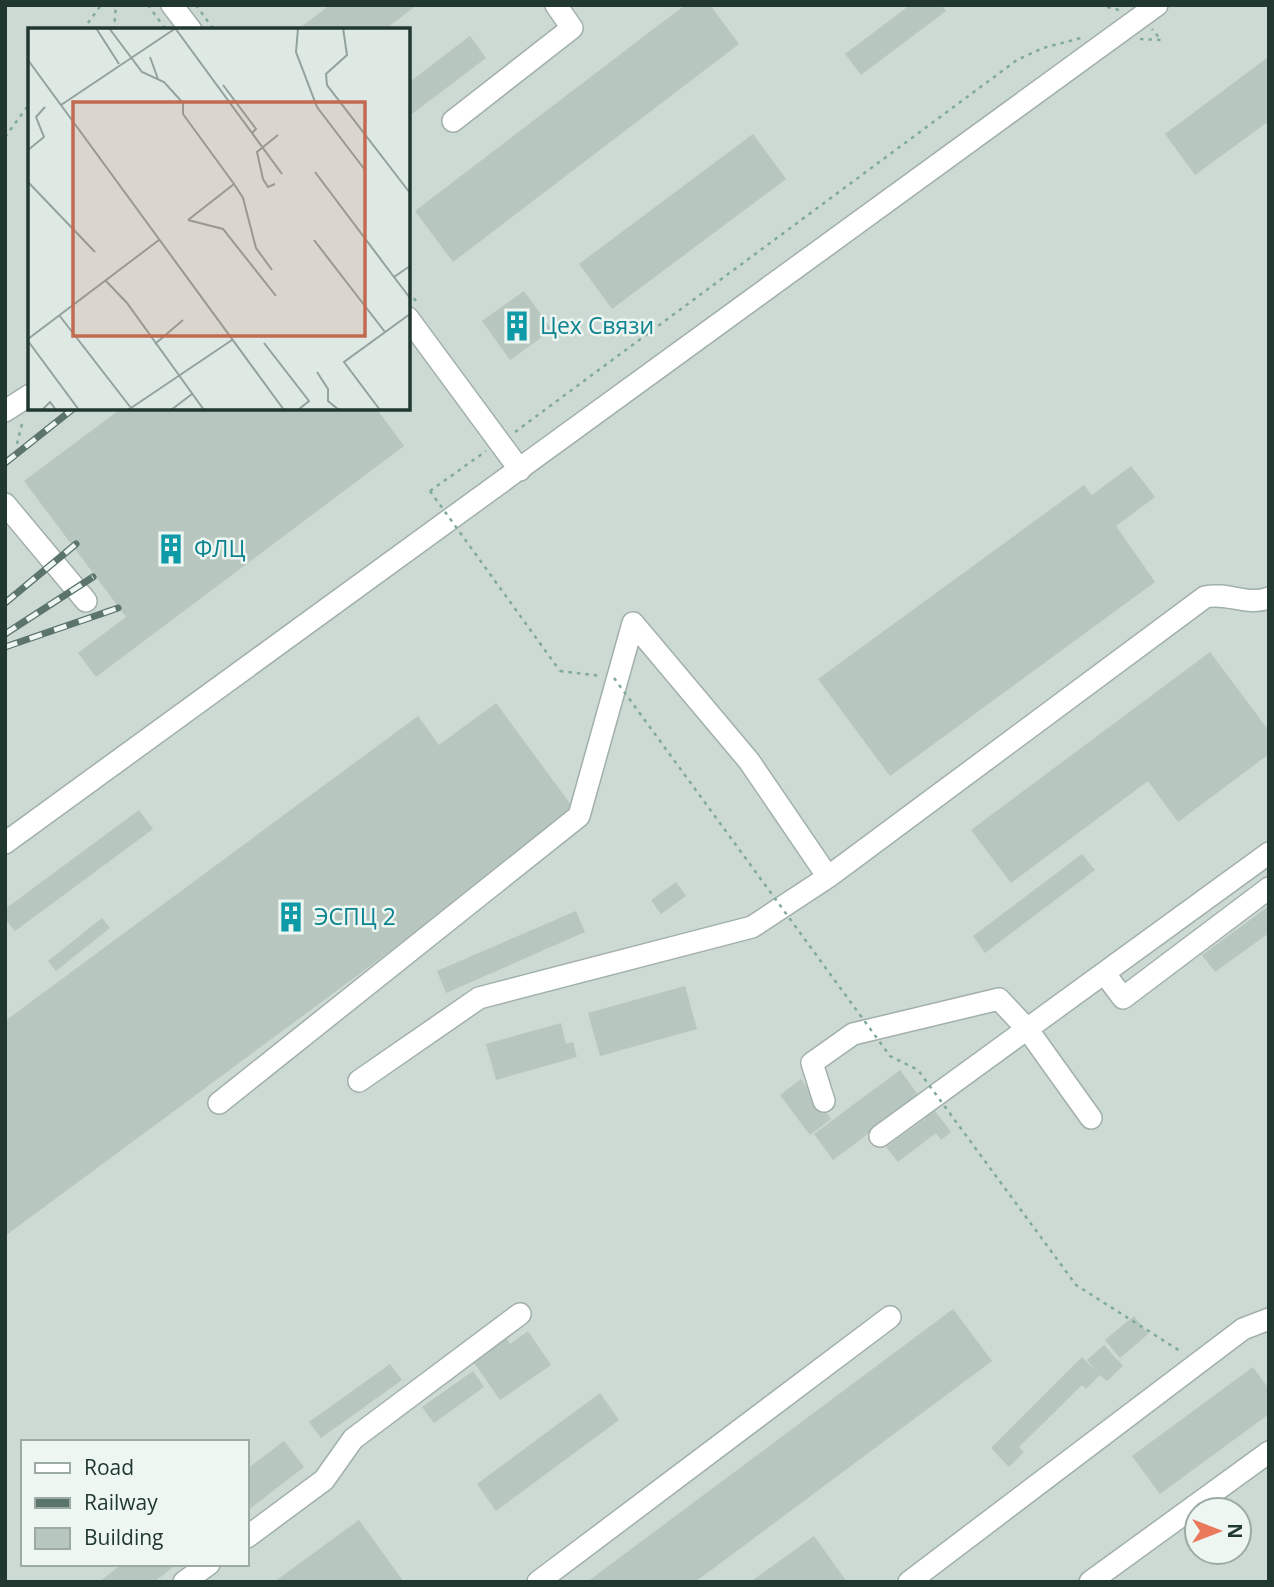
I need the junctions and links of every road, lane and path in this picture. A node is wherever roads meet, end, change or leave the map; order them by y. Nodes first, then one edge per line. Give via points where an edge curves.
1 (101, 5) edge
2 (116, 5) edge
3 (148, 5) edge
4 (172, 5) edge
5 (556, 5) edge
6 (1157, 5) edge
7 (84, 28) edge
8 (114, 28) edge
9 (165, 28) edge
10 (189, 28) edge
11 (971, 94) dead end
12 (28, 106) edge
13 (453, 121) dead end
14 (5, 137) edge
15 (410, 321) edge
16 (28, 396) edge
17 (5, 411) edge
18 (499, 441) junction
19 (520, 470) junction
20 (5, 504) edge
21 (1269, 598) edge
22 (86, 600) dead end
23 (5, 843) edge
24 (1269, 853) edge
25 (828, 877) junction
26 (1269, 888) edge
27 (1105, 974) junction
28 (1028, 1030) junction
29 (359, 1081) dead end
30 (824, 1101) dead end
31 (219, 1103) dead end
32 (1091, 1118) dead end
33 (880, 1136) dead end
34 (520, 1314) dead end
35 (890, 1317) dead end
36 (1269, 1319) edge
37 (1180, 1351) dead end
38 (1269, 1452) edge
39 (248, 1535) edge
40 (205, 1566) edge
41 (184, 1582) edge
42 (538, 1582) edge
43 (909, 1582) edge
44 (1090, 1582) edge

1 - 7 path
2 - 8 path
3 - 9 path
4 - 10 street
5 - 13 street via 572,28
6 - 19 street
11 - 18 path
12 - 14 path
15 - 18 street
16 - 17 street
18 - 19 street
18 - 37 path, bridge via 430,491 560,671 614,678 890,1056 918,1070 1076,1285
19 - 23 street
20 - 22 street
21 - 25 street via 1255,602 1220,594 1205,597
24 - 27 street
25 - 29 street via 752,928 479,998
25 - 31 street via 749,761 633,624 579,816
26 - 27 street via 1123,998
27 - 28 street
28 - 30 street via 999,999 853,1034 812,1063
28 - 32 street
28 - 33 street
34 - 39 street via 353,1439 324,1480
35 - 42 street
36 - 43 street via 1243,1328
38 - 44 street
40 - 41 street

